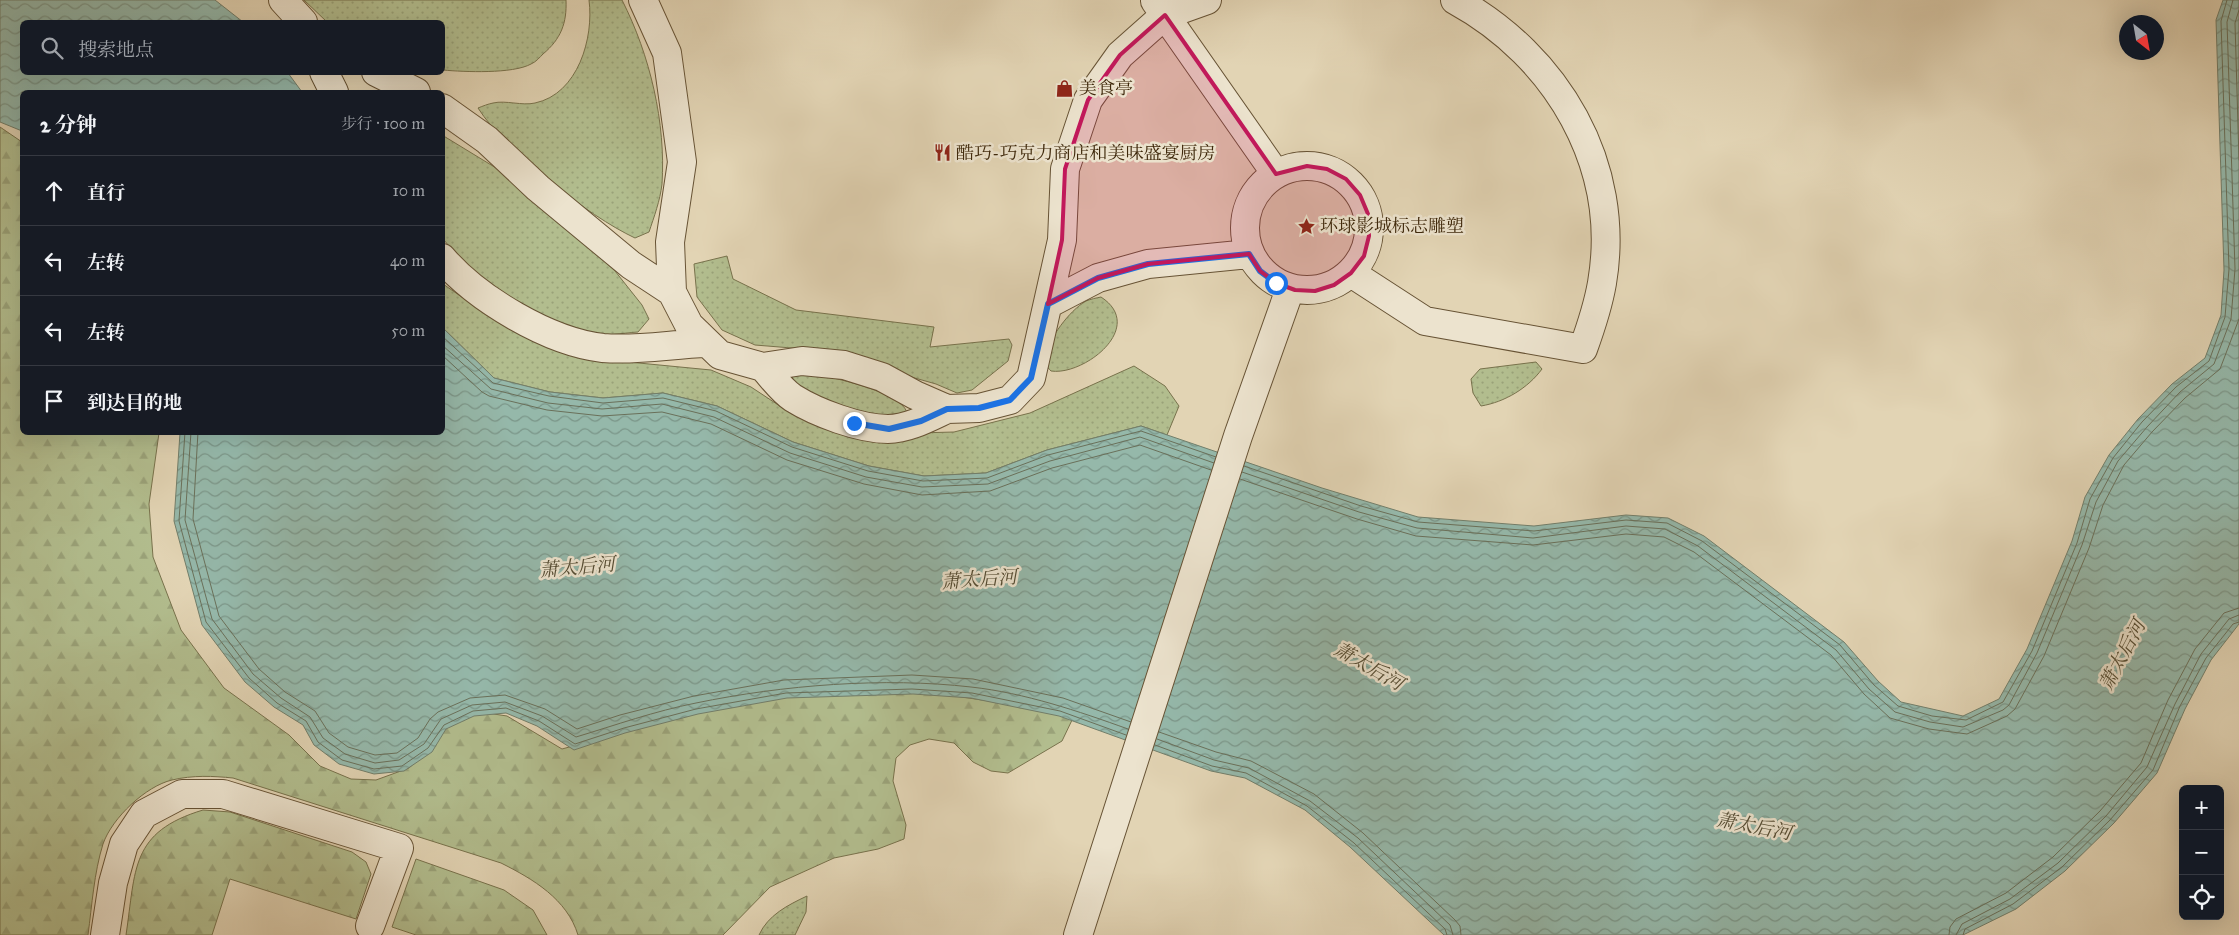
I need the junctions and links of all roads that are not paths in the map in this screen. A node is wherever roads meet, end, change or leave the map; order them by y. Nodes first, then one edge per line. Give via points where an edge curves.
1 (283, 0) edge
2 (643, 0) edge
3 (1206, 0) edge
4 (1455, 0) edge
5 (1160, 7) edge
6 (301, 20) edge
7 (326, 75) edge
8 (382, 75) edge
9 (333, 90) edge
10 (412, 90) edge
11 (445, 110) edge
12 (1276, 174) junction
13 (1249, 254) junction
14 (445, 261) edge
15 (1351, 273) junction
16 (1290, 289) junction
17 (672, 292) junction
18 (1048, 304) junction
19 (707, 343) junction
20 (763, 367) junction
21 (947, 409) junction
22 (370, 926) dead end
23 (105, 935) edge
24 (1078, 935) edge

1 - 6 street
2 - 17 street via 667,53 682,162 670,242
3 - 5 street
4 - 15 street via 1507,34 1532,58 1554,84 1587,145 1597,178 1605,247 1598,299 1583,349 1425,321
5 - 12 street
5 - 18 street via 1088,100 1064,169 1062,240
7 - 9 street
8 - 10 street
11 - 17 street via 487,140 538,188 631,265
12 - 13 street via 1253,195 1245,214 1244,234
12 - 15 street via 1307,166 1327,169 1346,179 1360,195 1368,214 1369,236 1364,256
13 - 16 street via 1260,271
13 - 18 street via 1148,264 1098,278
14 - 19 street via 489,299 566,340 603,348 640,349
15 - 16 street via 1334,285 1315,291
16 - 24 street via 1238,436
17 - 19 street via 689,325
18 - 21 street via 1031,378 1010,400 979,408
19 - 20 street via 720,355
20 - 21 street via 802,361 844,365 882,376
20 - 21 street via 791,397 854,423 889,429 921,421
22 - 23 street via 399,848 223,794 182,794 144,814 124,844 113,883

